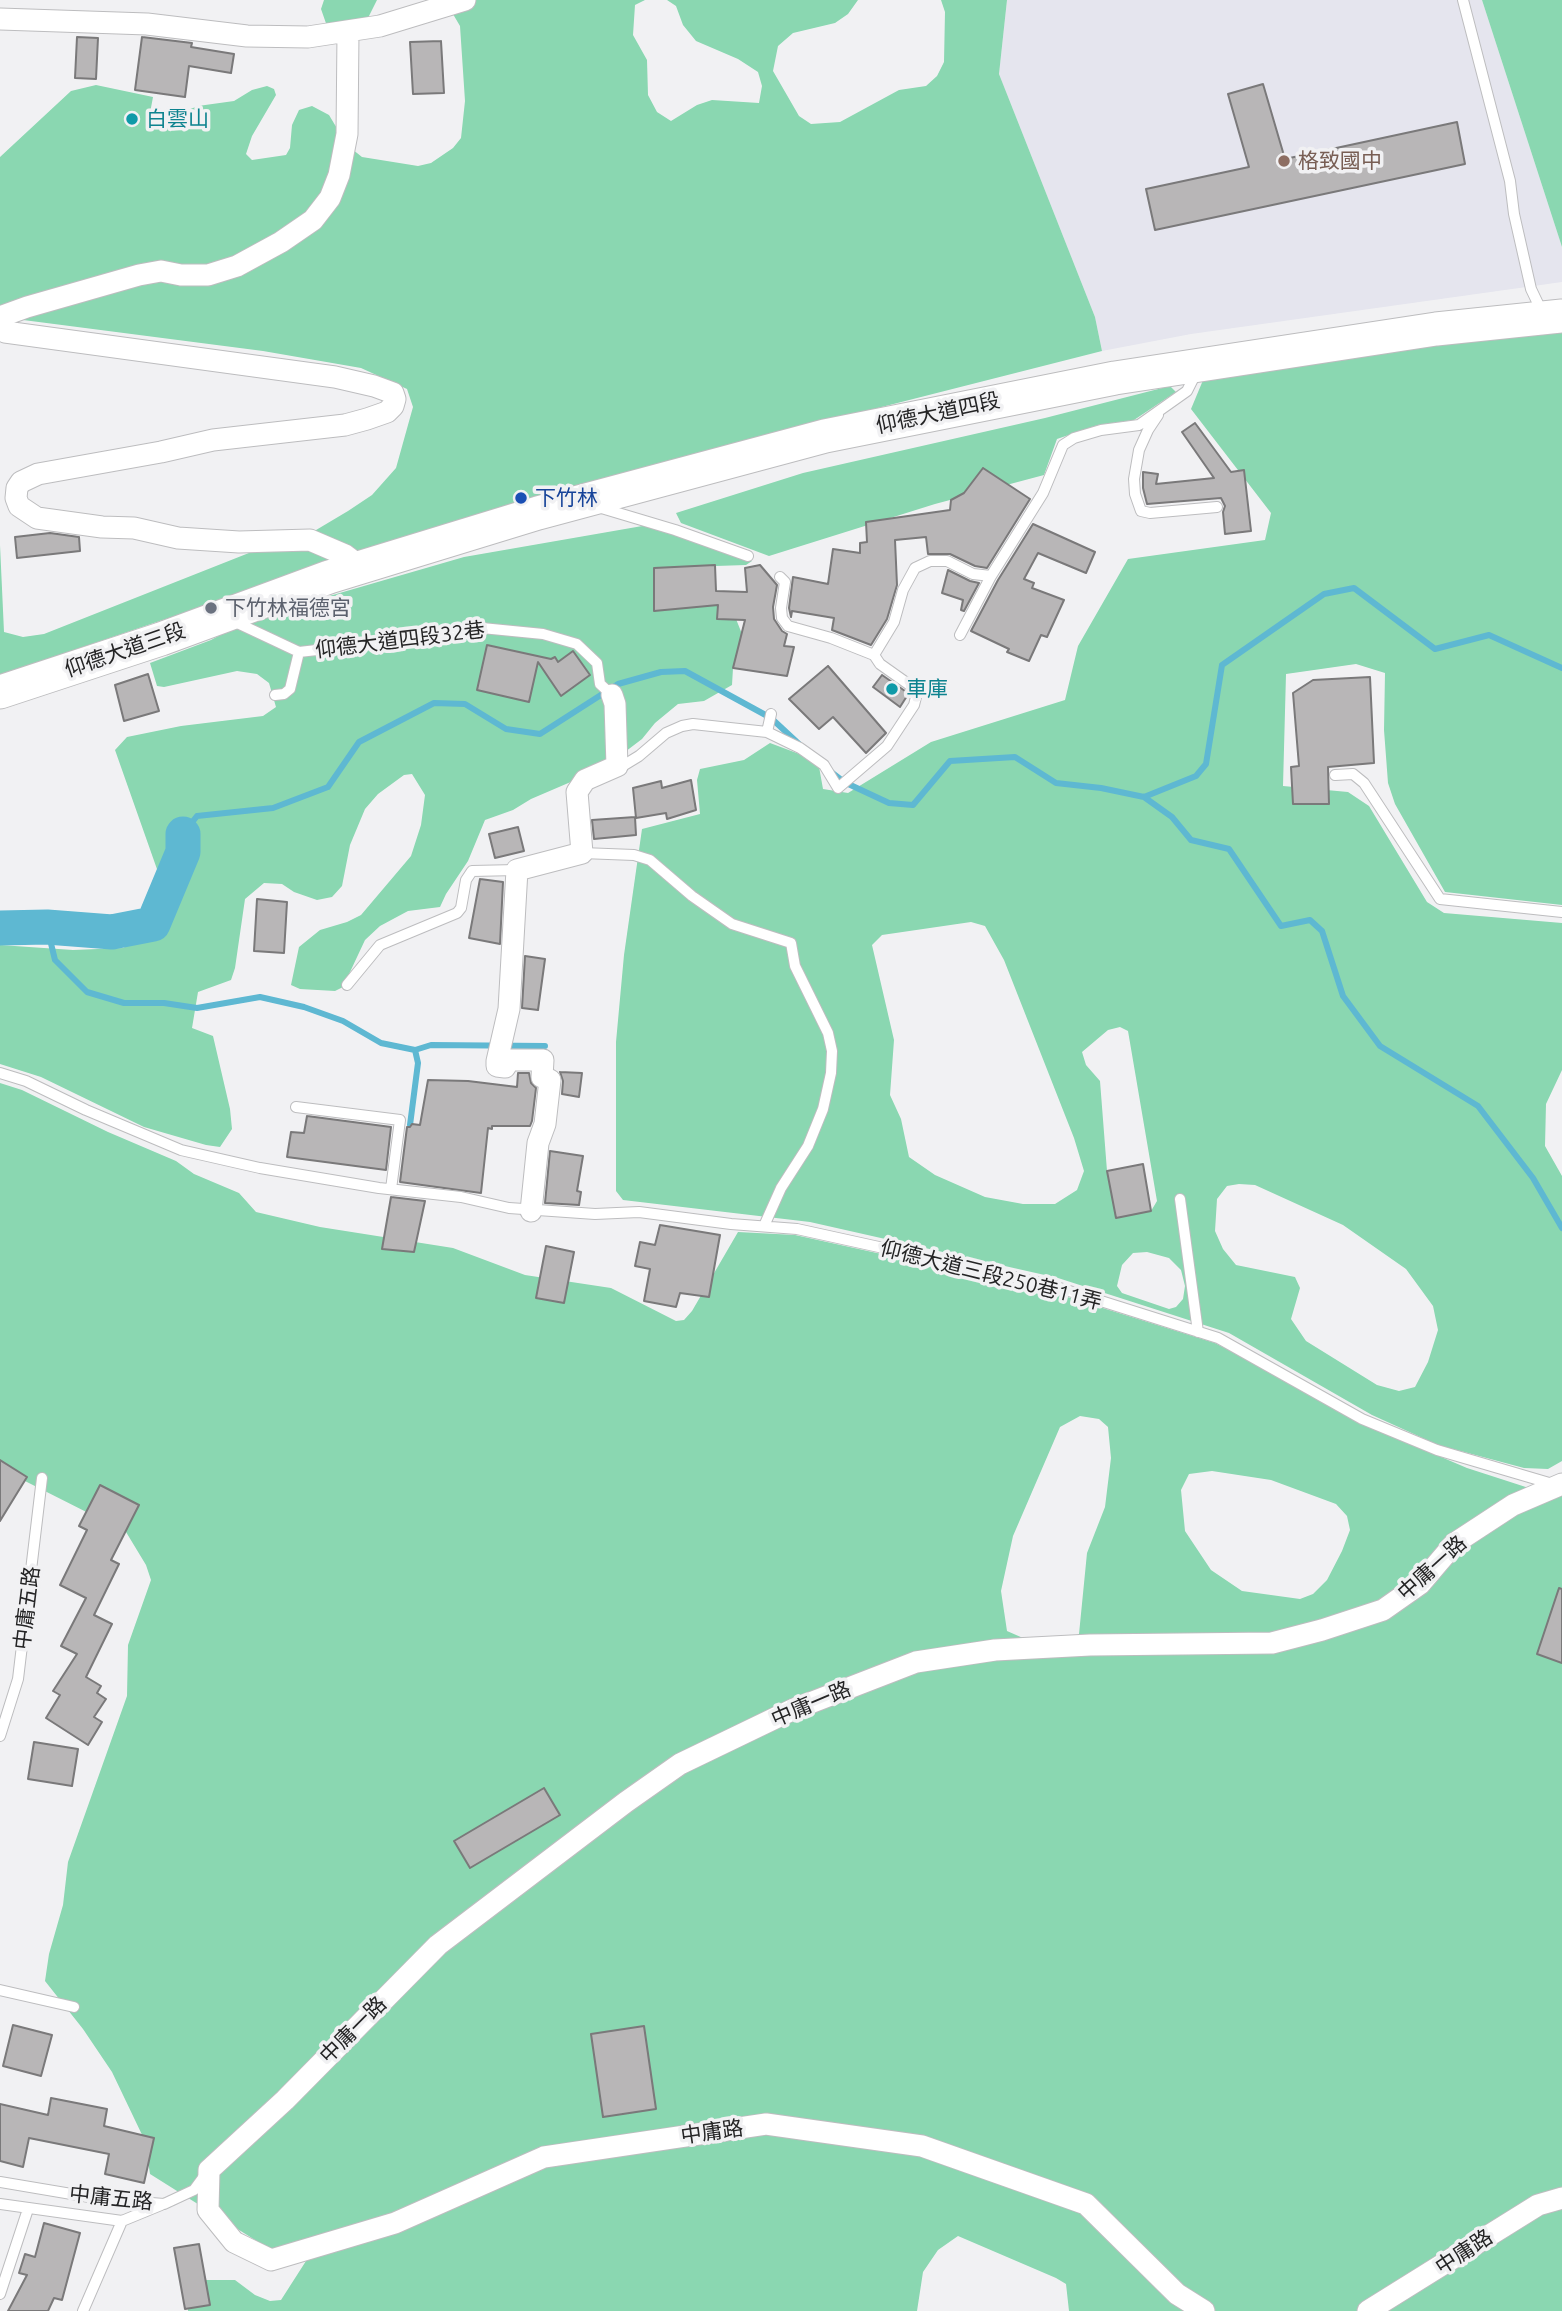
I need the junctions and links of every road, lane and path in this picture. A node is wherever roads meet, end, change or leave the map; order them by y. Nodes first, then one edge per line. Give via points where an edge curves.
1 (465, 0) edge
2 (1463, 0) edge
3 (0, 19) edge
4 (348, 33) junction
5 (1554, 317) edge
6 (0, 322) edge
7 (0, 328) edge
8 (1200, 364) junction
9 (1161, 410) junction
10 (581, 502) junction
11 (1217, 507) dead end
12 (748, 556) dead end
13 (361, 567) junction
14 (991, 576) junction
15 (328, 577) joint
16 (780, 577) dead end
17 (222, 616) junction
18 (960, 635) dead end
19 (299, 652) junction
20 (874, 655) junction
21 (606, 689) joint
22 (0, 692) edge
23 (275, 695) dead end
24 (771, 714) dead end
25 (767, 729) junction
26 (1335, 775) dead end
27 (585, 780) junction
28 (582, 853) junction
29 (517, 870) junction
30 (1562, 912) edge
31 (347, 985) dead end
32 (0, 1073) edge
33 (296, 1107) dead end
34 (391, 1189) junction
35 (1180, 1199) dead end
36 (531, 1211) junction
37 (764, 1226) junction
38 (1198, 1332) junction
39 (43, 1478) dead end
40 (1561, 1486) edge
41 (0, 1736) edge
42 (0, 1990) edge
43 (74, 2007) dead end
44 (209, 2170) junction
45 (0, 2182) edge
46 (1562, 2199) edge
47 (0, 2204) edge
48 (164, 2204) junction
49 (28, 2208) junction
50 (122, 2221) junction
51 (0, 2294) edge
52 (83, 2311) edge
53 (1204, 2311) edge
54 (1368, 2311) edge

1 - 4 street
2 - 5 lane via 1510,181 1531,289
3 - 4 street via 147,24 280,38
4 - 6 street via 347,134 330,198 313,220 237,267 208,275 162,271 139,275 27,307 5,315
5 - 8 main road, 仰德大道四段 via 1436,329
7 - 13 street via 335,377 393,393 393,406 368,419 213,439 38,474 17,488 19,506 37,518 134,528 178,538 310,540
8 - 9 lane via 1186,391
8 - 10 main road, 仰德大道四段 via 825,436
9 - 11 lane via 1139,450 1135,494 1142,511
9 - 14 lane via 1139,425 1101,430 1063,445 1043,493
10 - 12 lane
10 - 13 main road, 仰德大道四段
13 - 15 main road, 仰德大道四段
14 - 18 lane
14 - 20 lane via 973,574 947,561 930,561 915,568 908,576 894,622
15 - 17 main road, 仰德大道三段
16 - 20 lane via 785,582 782,618 788,626
17 - 19 lane, 仰德大道四段32巷
17 - 22 main road, 仰德大道三段
19 - 21 lane, 仰德大道四段32巷 via 482,628 543,634 577,644 597,663
19 - 23 lane, 仰德大道四段32巷 via 290,689
20 - 25 lane via 911,686 914,705 887,746 838,788 824,765
21 - 27 street, 仰德大道四段32巷 via 617,766
24 - 25 lane
25 - 27 lane via 682,726 615,771
26 - 30 lane via 1353,774 1364,783 1440,899
27 - 28 street via 578,792
28 - 29 street
28 - 37 lane via 650,860 732,924 791,943 795,965 828,1033 831,1073 808,1146 780,1188
29 - 31 lane via 472,871 457,913 380,946
29 - 36 street via 509,1009 497,1066 505,1067 509,1060 543,1060 542,1077 550,1080
32 - 34 lane, 仰德大道三段250巷11弄 via 181,1150
33 - 34 lane via 400,1120
34 - 36 lane, 仰德大道三段250巷11弄
35 - 38 lane
36 - 37 lane, 仰德大道三段250巷11弄 via 639,1212
37 - 38 lane, 仰德大道三段250巷11弄 via 797,1228 1047,1284
38 - 40 lane, 仰德大道三段250巷11弄 via 1218,1338 1375,1424 1437,1450
39 - 41 lane, 中庸五路 via 18,1679
40 - 44 street, 中庸一路 via 1513,1505 1455,1543 1420,1584 1382,1610 1322,1630 1272,1643 1063,1646 916,1662 792,1710 680,1764 438,1945
42 - 43 lane
44 - 48 lane, 中庸五路 via 194,2190
44 - 53 street, 中庸路 via 208,2210 234,2242 271,2260 395,2223 544,2157 766,2124 922,2146 1086,2204 1177,2294
45 - 48 lane, 中庸五路
46 - 54 street, 中庸路 via 1538,2205
47 - 49 lane
48 - 50 lane
49 - 50 lane
49 - 51 lane
50 - 52 lane

